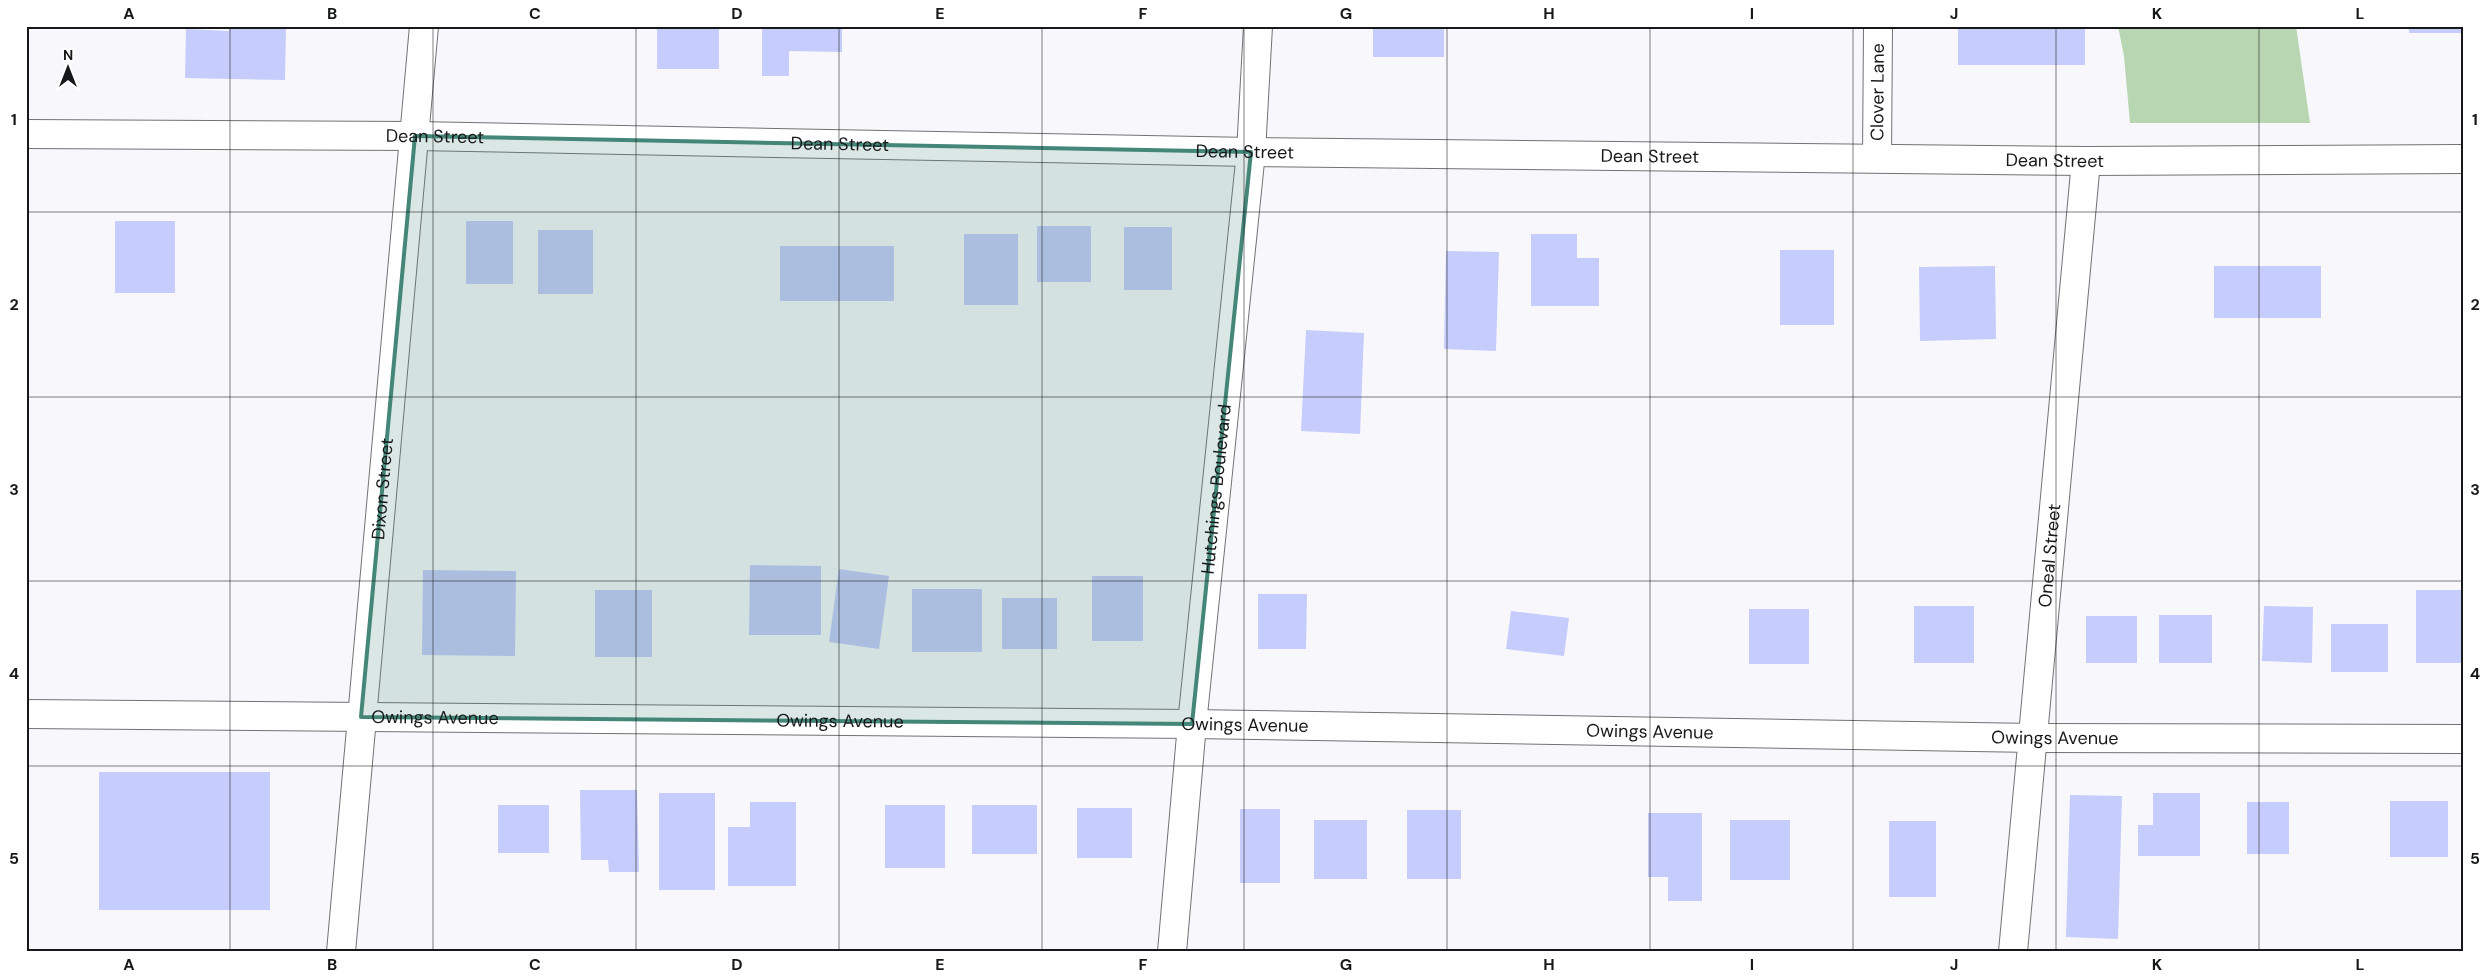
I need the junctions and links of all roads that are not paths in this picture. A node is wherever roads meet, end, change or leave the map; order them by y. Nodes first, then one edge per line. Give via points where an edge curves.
1 (424, 26) edge
2 (1258, 26) edge
3 (1878, 26) edge
4 (26, 134) edge
5 (415, 136) junction
6 (1252, 152) junction
7 (1877, 158) junction
8 (2463, 159) edge
9 (2086, 161) junction
10 (26, 714) edge
11 (361, 717) junction
12 (1192, 724) junction
13 (2034, 738) junction
14 (2463, 739) edge
15 (341, 952) edge
16 (1172, 952) edge
17 (2013, 952) edge

1 - 5 street, Dixon Street
2 - 6 street, Hutchings Boulevard
3 - 7 street, Clover Lane
4 - 5 street, Dean Street
5 - 6 street, Dean Street
5 - 11 street, Dixon Street
6 - 7 street, Dean Street
6 - 12 street, Hutchings Boulevard
7 - 9 street, Dean Street
8 - 9 street, Dean Street
9 - 13 street, Oneal Street
10 - 11 street, Owings Avenue
11 - 12 street, Owings Avenue
11 - 15 street, Dixon Street
12 - 13 street, Owings Avenue
12 - 16 street, Hutchings Boulevard
13 - 14 street, Owings Avenue
13 - 17 street, Oneal Street

